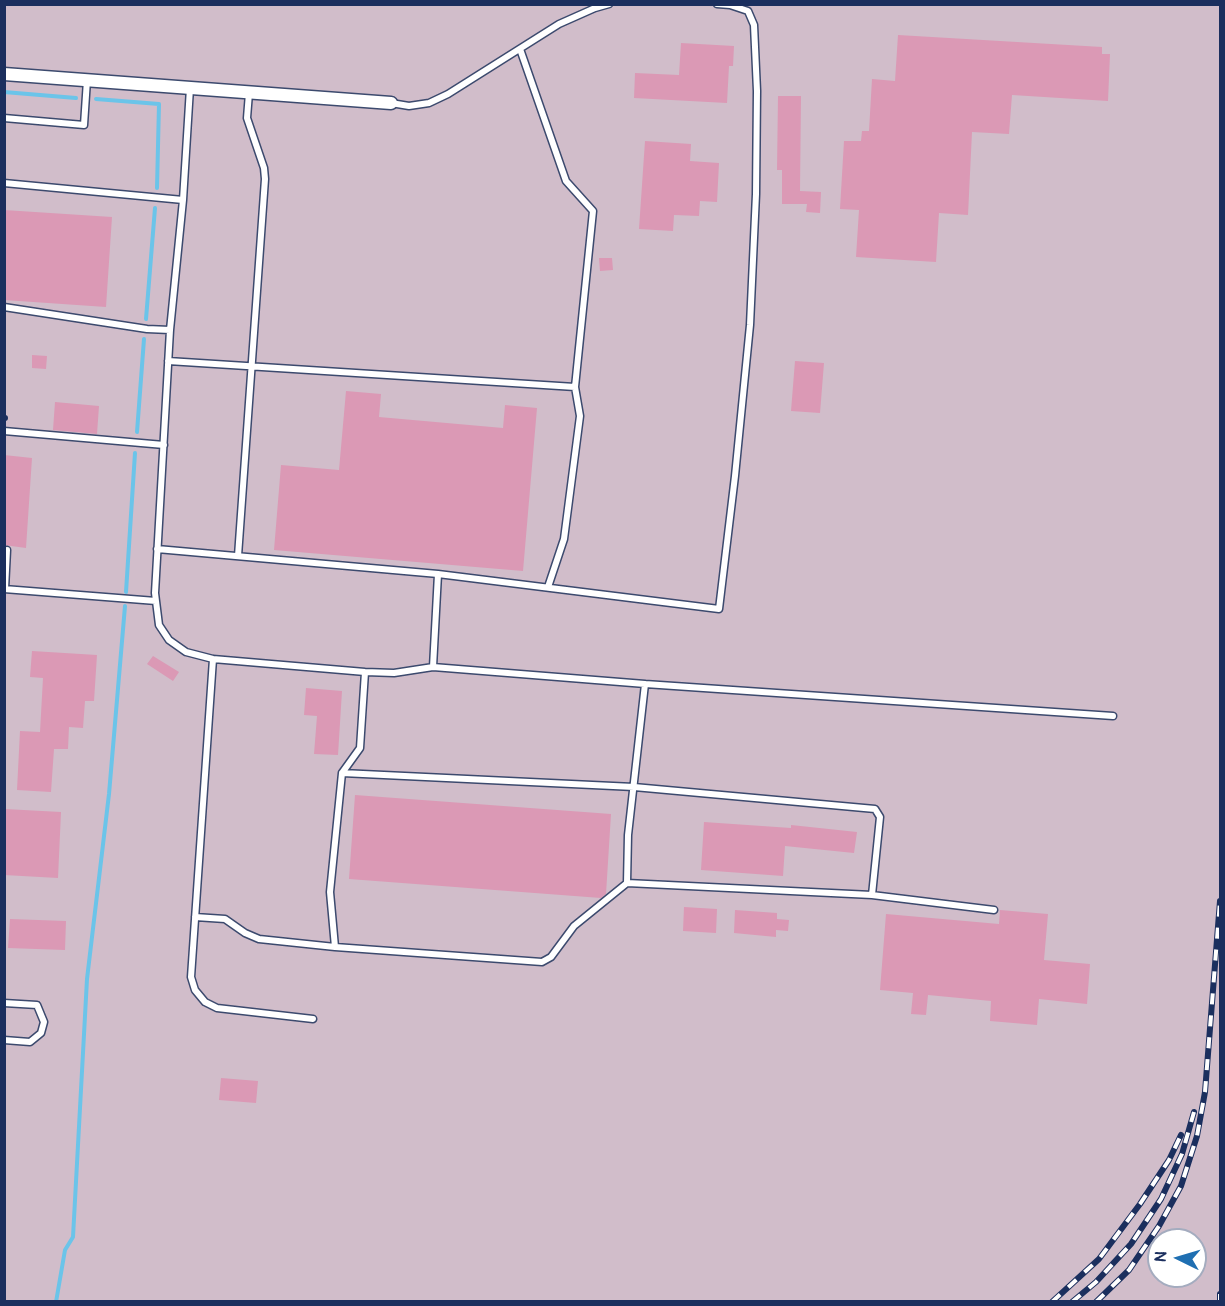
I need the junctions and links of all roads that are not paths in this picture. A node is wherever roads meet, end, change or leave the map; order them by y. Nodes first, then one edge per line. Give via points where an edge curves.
1 (609, 4) edge
2 (717, 4) edge
3 (520, 49) junction
4 (4, 74) edge
5 (87, 80) junction
6 (190, 88) junction
7 (249, 92) junction
8 (391, 103) joint
9 (4, 118) edge
10 (4, 183) edge
11 (183, 200) junction
12 (4, 307) edge
13 (170, 330) junction
14 (168, 361) junction
15 (252, 367) junction
16 (575, 387) junction
17 (4, 431) edge
18 (164, 445) junction
19 (157, 549) junction
20 (6, 550) dead end
21 (238, 556) junction
22 (438, 574) junction
23 (548, 587) junction
24 (4, 589) edge
25 (156, 601) junction
26 (213, 659) junction
27 (433, 667) junction
28 (365, 672) junction
29 (645, 684) junction
30 (1113, 716) dead end
31 (342, 773) junction
32 (634, 787) junction
33 (627, 883) junction
34 (872, 895) junction
35 (994, 910) dead end
36 (195, 917) junction
37 (335, 947) junction
38 (4, 1003) edge
39 (313, 1019) dead end
40 (4, 1040) edge

1 - 3 lane via 559,24
2 - 23 lane via 748,11 754,25 757,91 750,325 719,609
3 - 8 lane via 429,103
3 - 16 lane via 566,181 593,211
4 - 5 street
5 - 6 street
5 - 9 lane via 84,125
6 - 7 street
6 - 11 lane
7 - 8 street
7 - 15 lane via 247,118 265,179
10 - 11 lane
11 - 13 lane
12 - 13 lane
13 - 14 lane
14 - 15 lane
14 - 18 lane
15 - 16 lane
15 - 21 lane
16 - 23 lane via 580,417 564,539
17 - 18 lane
18 - 19 lane
19 - 21 lane
19 - 25 lane
20 - 24 lane
21 - 22 lane
22 - 23 lane
22 - 27 lane
24 - 25 lane
25 - 26 lane via 159,625 169,640 186,652
26 - 28 lane
26 - 36 lane
27 - 28 lane via 394,673
27 - 29 lane
28 - 31 lane via 360,748
29 - 30 lane
29 - 32 lane
31 - 32 lane
31 - 37 lane via 330,892
32 - 33 lane
32 - 34 lane via 875,809 880,817
33 - 34 lane
33 - 37 lane via 574,926 551,957 542,962
34 - 35 lane
36 - 37 lane via 225,919 259,939
36 - 39 lane via 191,977 195,990 206,1002 217,1008
38 - 40 lane via 37,1005 44,1022 41,1034 30,1042

